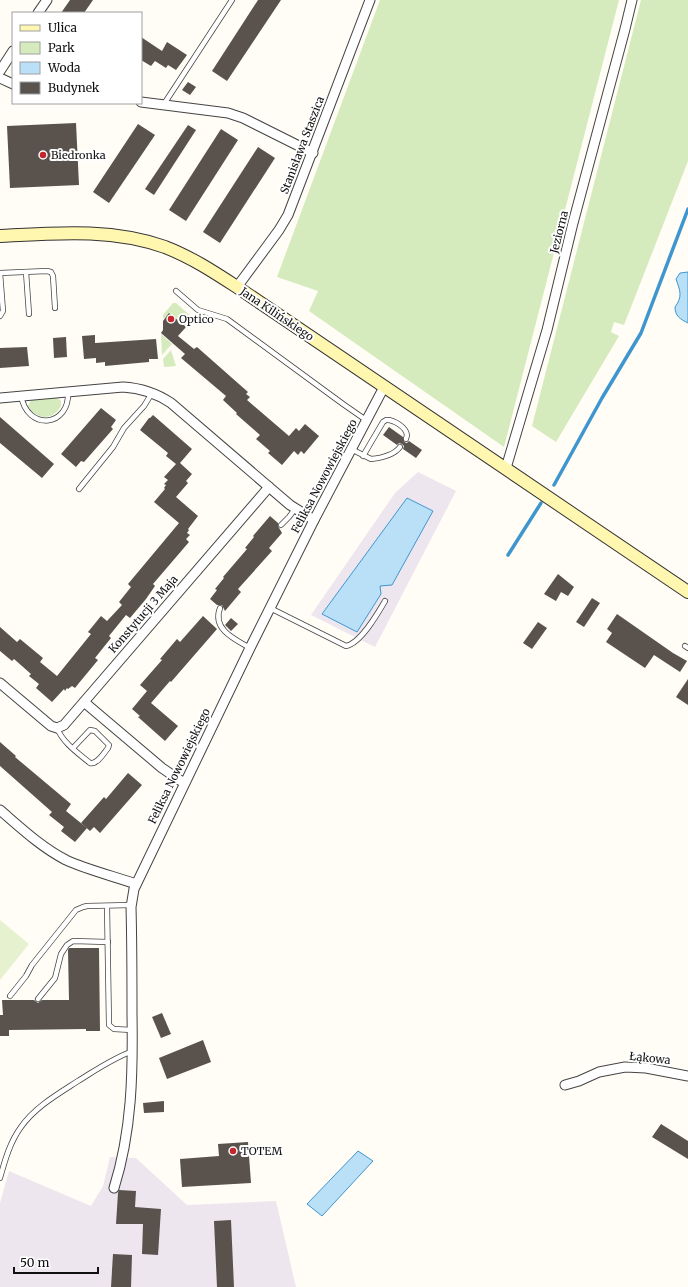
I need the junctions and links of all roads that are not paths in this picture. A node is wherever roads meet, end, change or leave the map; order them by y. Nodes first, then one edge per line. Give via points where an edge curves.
1 (47, 0) edge
2 (232, 0) edge
3 (370, 0) edge
4 (632, 0) edge
5 (39, 12) edge
6 (12, 53) edge
7 (0, 71) edge
8 (0, 78) edge
9 (12, 84) edge
10 (142, 102) edge
11 (164, 104) junction
12 (313, 152) junction
13 (0, 236) edge
14 (26, 272) junction
15 (237, 287) junction
16 (176, 291) dead end
17 (55, 308) dead end
18 (29, 314) dead end
19 (0, 316) edge
20 (384, 386) junction
21 (68, 392) junction
22 (152, 393) junction
23 (21, 396) junction
24 (0, 398) edge
25 (366, 420) junction
26 (406, 439) dead end
27 (400, 447) dead end
28 (351, 449) junction
29 (363, 456) junction
30 (506, 468) junction
31 (269, 487) junction
32 (78, 489) dead end
33 (295, 509) junction
34 (314, 520) junction
35 (281, 525) dead end
36 (688, 592) edge
37 (385, 601) dead end
38 (220, 608) dead end
39 (270, 608) junction
40 (250, 648) junction
41 (0, 683) edge
42 (84, 702) junction
43 (57, 728) junction
44 (73, 748) junction
45 (184, 783) junction
46 (0, 810) edge
47 (136, 884) junction
48 (131, 905) junction
49 (107, 906) junction
50 (108, 942) junction
51 (10, 996) dead end
52 (38, 999) dead end
53 (132, 1030) junction
54 (133, 1051) junction
55 (688, 1076) edge
56 (565, 1086) dead end
57 (0, 1178) edge
58 (114, 1188) dead end

1 - 5 street
2 - 11 lane
3 - 12 street, Stanisława Staszica
4 - 30 street, Jeziorna via 547,330
6 - 7 street
8 - 9 street
10 - 11 street
11 - 12 street via 228,113
12 - 15 street, Stanisława Staszica via 284,222
13 - 15 main road, Jana Kilińskiego via 94,233 129,237 166,247 194,260
14 - 17 lane via 51,272
14 - 18 lane
14 - 19 lane via 0,273 3,311
15 - 20 main road, Jana Kilińskiego
16 - 25 lane via 198,310 227,319
20 - 25 street, Feliksa Nowowiejskiego
20 - 30 main road, Jana Kilińskiego
21 - 22 street via 123,387 143,389
21 - 23 street
21 - 23 lane via 68,402 64,410 54,419 46,421 37,420 29,413
22 - 31 street via 180,410
22 - 32 lane via 124,428 113,447
23 - 24 street
25 - 28 street, Feliksa Nowowiejskiego
26 - 29 lane via 408,434 405,429 392,420 386,420
27 - 29 lane via 396,452 374,459
28 - 29 lane
28 - 34 street, Feliksa Nowowiejskiego
30 - 36 main road, Jana Kilińskiego
31 - 33 street
31 - 42 street, Konstytucji 3 Maja
33 - 34 street
33 - 35 lane
34 - 39 street, Feliksa Nowowiejskiego
37 - 39 lane via 367,628 346,646
38 - 40 lane via 218,617 222,628 235,640
39 - 40 street, Feliksa Nowowiejskiego
40 - 45 street, Feliksa Nowowiejskiego
41 - 43 street via 47,723
42 - 43 street, Konstytucji 3 Maja via 67,722
42 - 45 street via 162,768
43 - 44 lane
44 - 44 lane via 93,764 109,745 95,731 90,730
45 - 47 street, Feliksa Nowowiejskiego
46 - 47 street via 39,843 66,859
47 - 48 street, Feliksa Nowowiejskiego
48 - 49 lane
48 - 53 street, Feliksa Nowowiejskiego
49 - 50 lane
49 - 51 lane via 83,907 76,910
50 - 52 lane via 73,941 67,945 61,954 55,978
50 - 53 lane via 109,1025 114,1030
53 - 54 street, Feliksa Nowowiejskiego
54 - 57 lane via 88,1074 35,1112 13,1139
54 - 58 street, Feliksa Nowowiejskiego via 128,1123 123,1157
55 - 56 street, Łąkowa via 625,1067 606,1069

